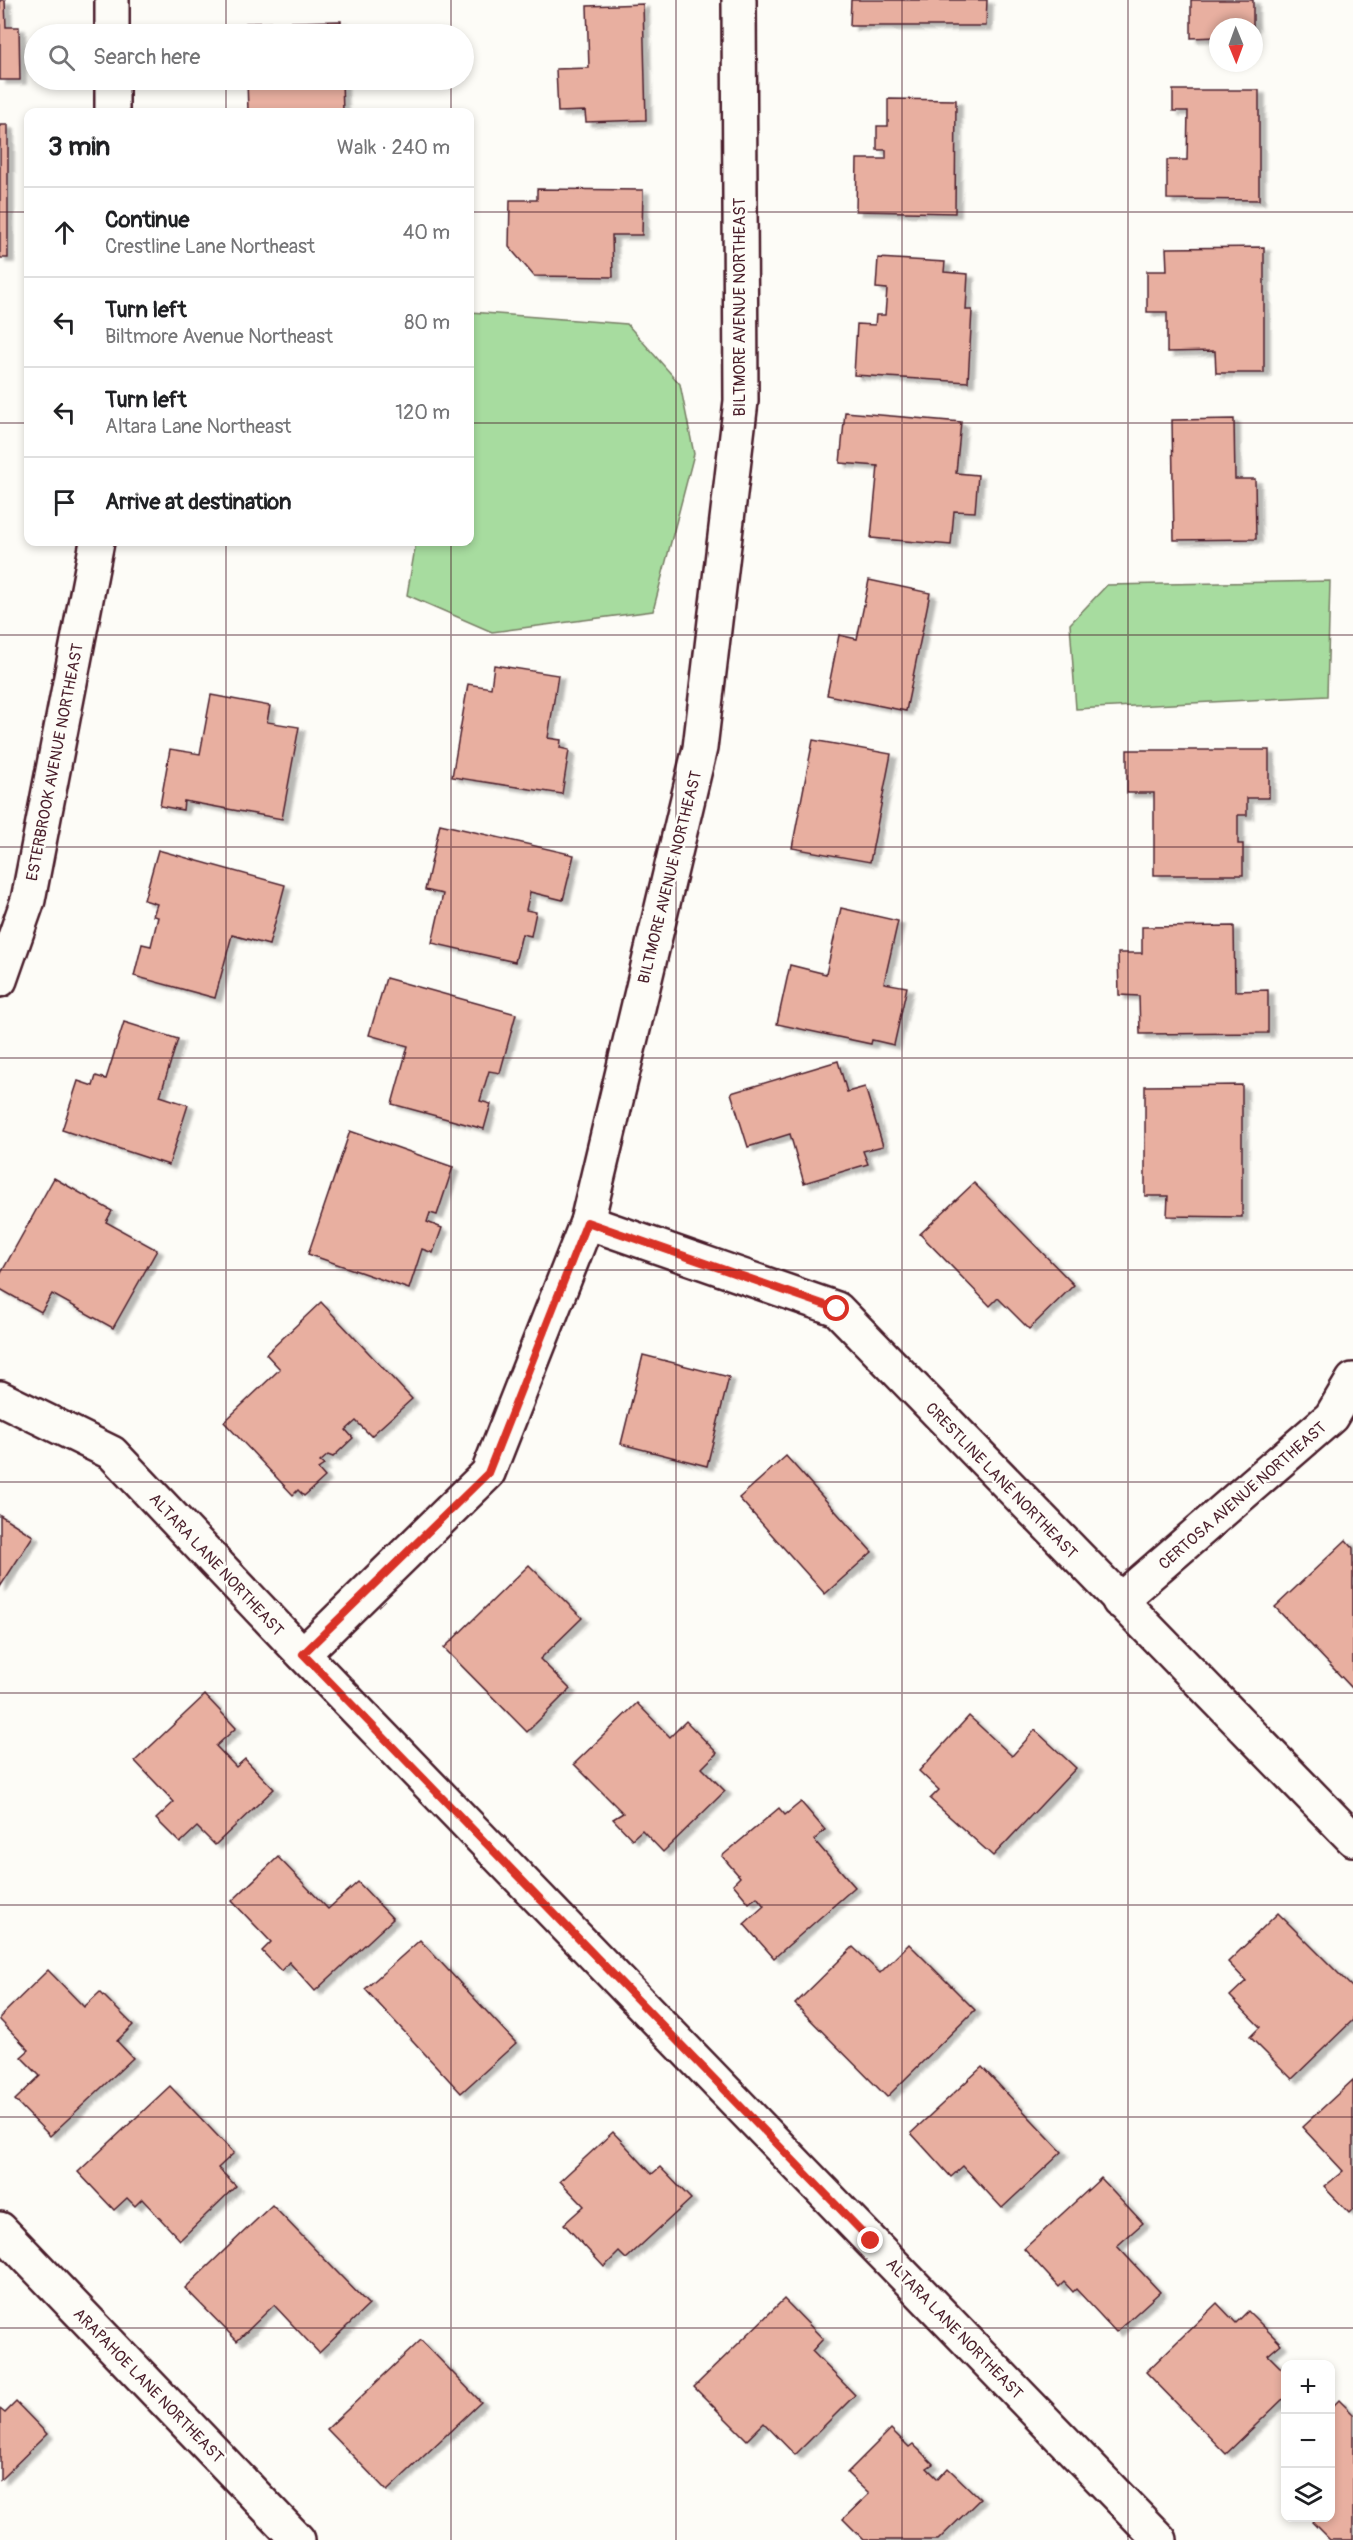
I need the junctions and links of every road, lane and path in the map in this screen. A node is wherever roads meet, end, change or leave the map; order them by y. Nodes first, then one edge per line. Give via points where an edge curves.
1 (112, 0) edge
2 (739, 0) edge
3 (112, 24) edge
4 (112, 90) edge
5 (112, 108) edge
6 (96, 546) edge
7 (0, 980) edge
8 (587, 1222) junction
9 (1353, 1380) edge
10 (0, 1398) edge
11 (1119, 1601) junction
12 (303, 1654) junction
13 (1353, 1839) edge
14 (0, 2229) edge
15 (298, 2540) edge
16 (1160, 2540) edge

1 - 3 street
2 - 8 street, BILTMORE AVENUE NORTHEAST via 741,401 700,748
4 - 5 street
6 - 7 street, ESTERBROOK AVENUE NORTHEAST via 28,900
8 - 11 street, CRESTLINE LANE NORTHEAST via 837,1309
8 - 12 street, BILTMORE AVENUE NORTHEAST via 488,1473
9 - 11 street, CERTOSA AVENUE NORTHEAST via 1332,1417
10 - 12 street, ALTARA LANE NORTHEAST via 112,1453
11 - 13 street, CRESTLINE LANE NORTHEAST
12 - 16 street, ALTARA LANE NORTHEAST
14 - 15 street, ARAPAHOE LANE NORTHEAST

